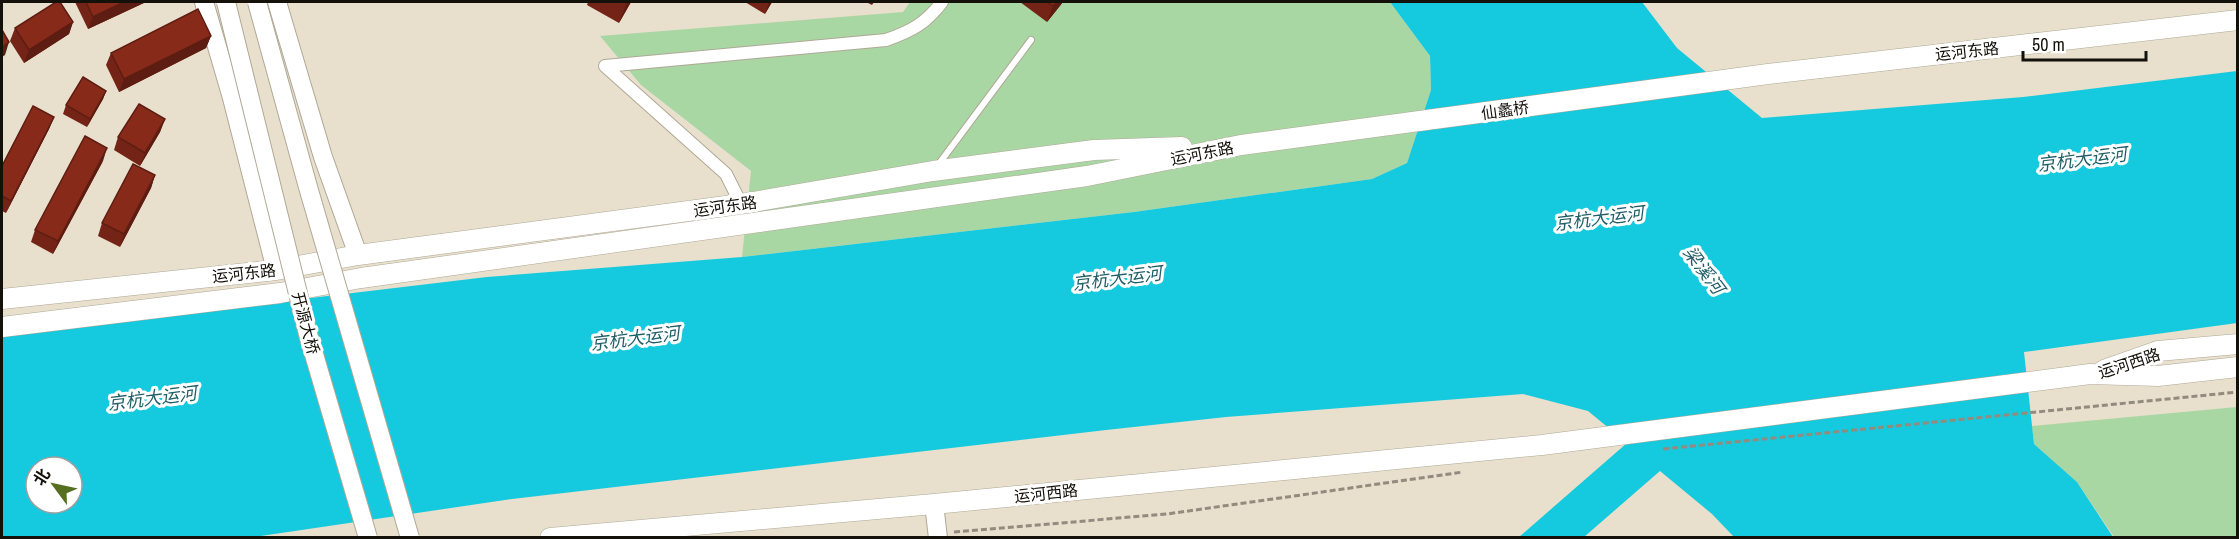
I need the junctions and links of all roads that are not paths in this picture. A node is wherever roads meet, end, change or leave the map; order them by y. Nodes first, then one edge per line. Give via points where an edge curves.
1 (204, 2) edge
2 (226, 2) edge
3 (257, 2) edge
4 (277, 2) edge
5 (942, 2) edge
6 (2238, 20) edge
7 (1031, 40) dead end
8 (1768, 74) joint
9 (1241, 145) junction
10 (933, 171) junction
11 (741, 204) junction
12 (358, 255) junction
13 (276, 270) junction
14 (2, 299) edge
15 (2, 327) edge
16 (2238, 344) edge
17 (2238, 367) edge
18 (2091, 374) junction
19 (934, 504) junction
20 (938, 536) edge
21 (368, 537) edge
22 (410, 537) edge
23 (550, 537) edge

1 - 13 main road
2 - 21 main road, 开源大桥, bridge via 308,334
3 - 22 main road, bridge
4 - 12 main road
5 - 11 street via 910,32 886,40 605,66 726,174
6 - 8 main road, 运河东路
7 - 10 lane
8 - 9 main road, 仙蠡桥
9 - 10 main road, 运河东路 via 1094,150
9 - 15 main road, 运河东路 via 1064,179 361,278 280,293
10 - 11 main road, 运河东路
11 - 12 main road, 运河东路
12 - 13 main road, 运河东路
13 - 14 main road, 运河东路
16 - 18 main road, 运河西路 via 2158,351
17 - 18 main road, 运河西路 via 2158,376
18 - 19 main road, 运河西路 via 1542,445
19 - 20 main road
19 - 23 main road, 运河西路

